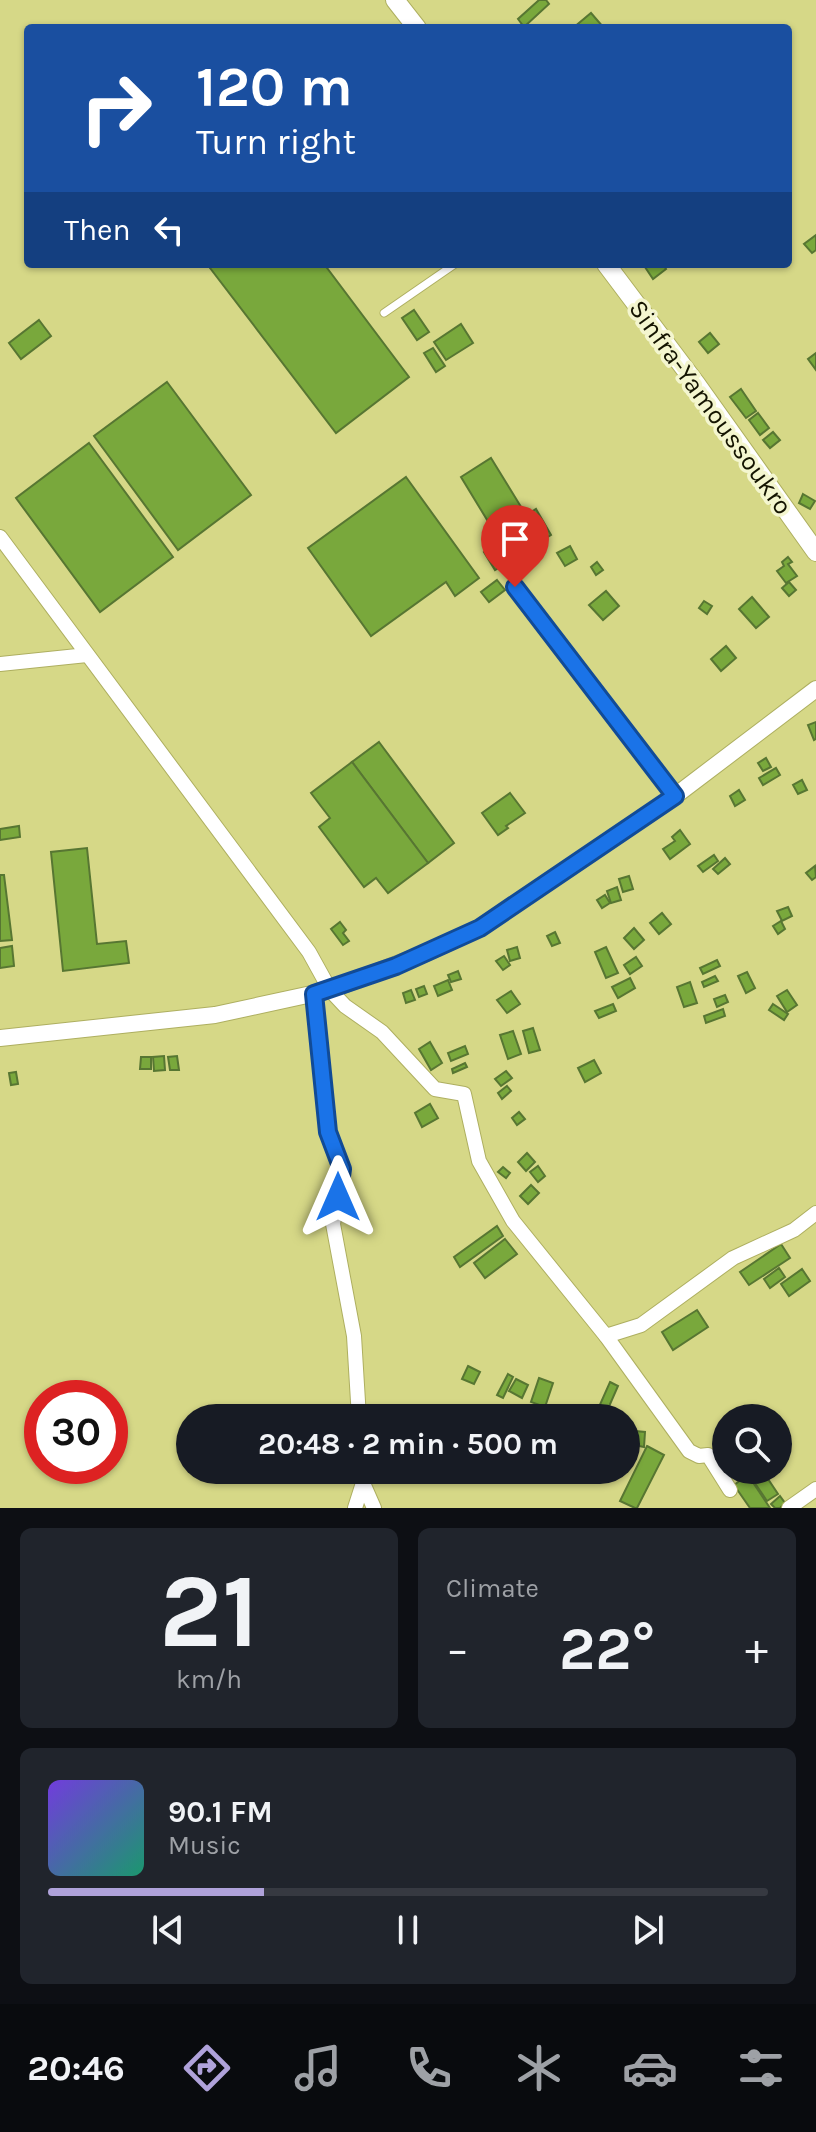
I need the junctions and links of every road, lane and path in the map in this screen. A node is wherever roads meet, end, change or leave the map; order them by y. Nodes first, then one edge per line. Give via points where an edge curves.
1 (395, 0) edge
2 (414, 24) edge
3 (449, 268) edge
4 (609, 268) edge
5 (384, 313) dead end
6 (0, 537) edge
7 (816, 552) edge
8 (515, 587) dead end
9 (87, 655) junction
10 (0, 664) edge
11 (816, 689) edge
12 (675, 796) junction
13 (322, 992) junction
14 (0, 1038) edge
15 (816, 1213) edge
16 (606, 1336) junction
17 (358, 1404) edge
18 (361, 1484) edge
19 (366, 1484) edge
20 (816, 1489) edge
21 (730, 1490) dead end
22 (355, 1508) edge
23 (374, 1508) edge
24 (789, 1508) edge

1 - 2 main road
3 - 5 lane
4 - 7 main road, Sinfra-Yamoussoukro
6 - 9 street
8 - 12 lane
9 - 10 street
9 - 13 street via 309,952
11 - 12 street
12 - 13 street via 480,928
13 - 14 street via 215,1015
13 - 16 street via 382,1032 435,1089 464,1094 479,1161 513,1221
13 - 17 street via 328,1132 342,1169 333,1224 354,1336
15 - 16 street via 794,1230 733,1258 641,1325
16 - 21 street via 689,1451 708,1455
18 - 22 street
19 - 23 street
20 - 24 street

